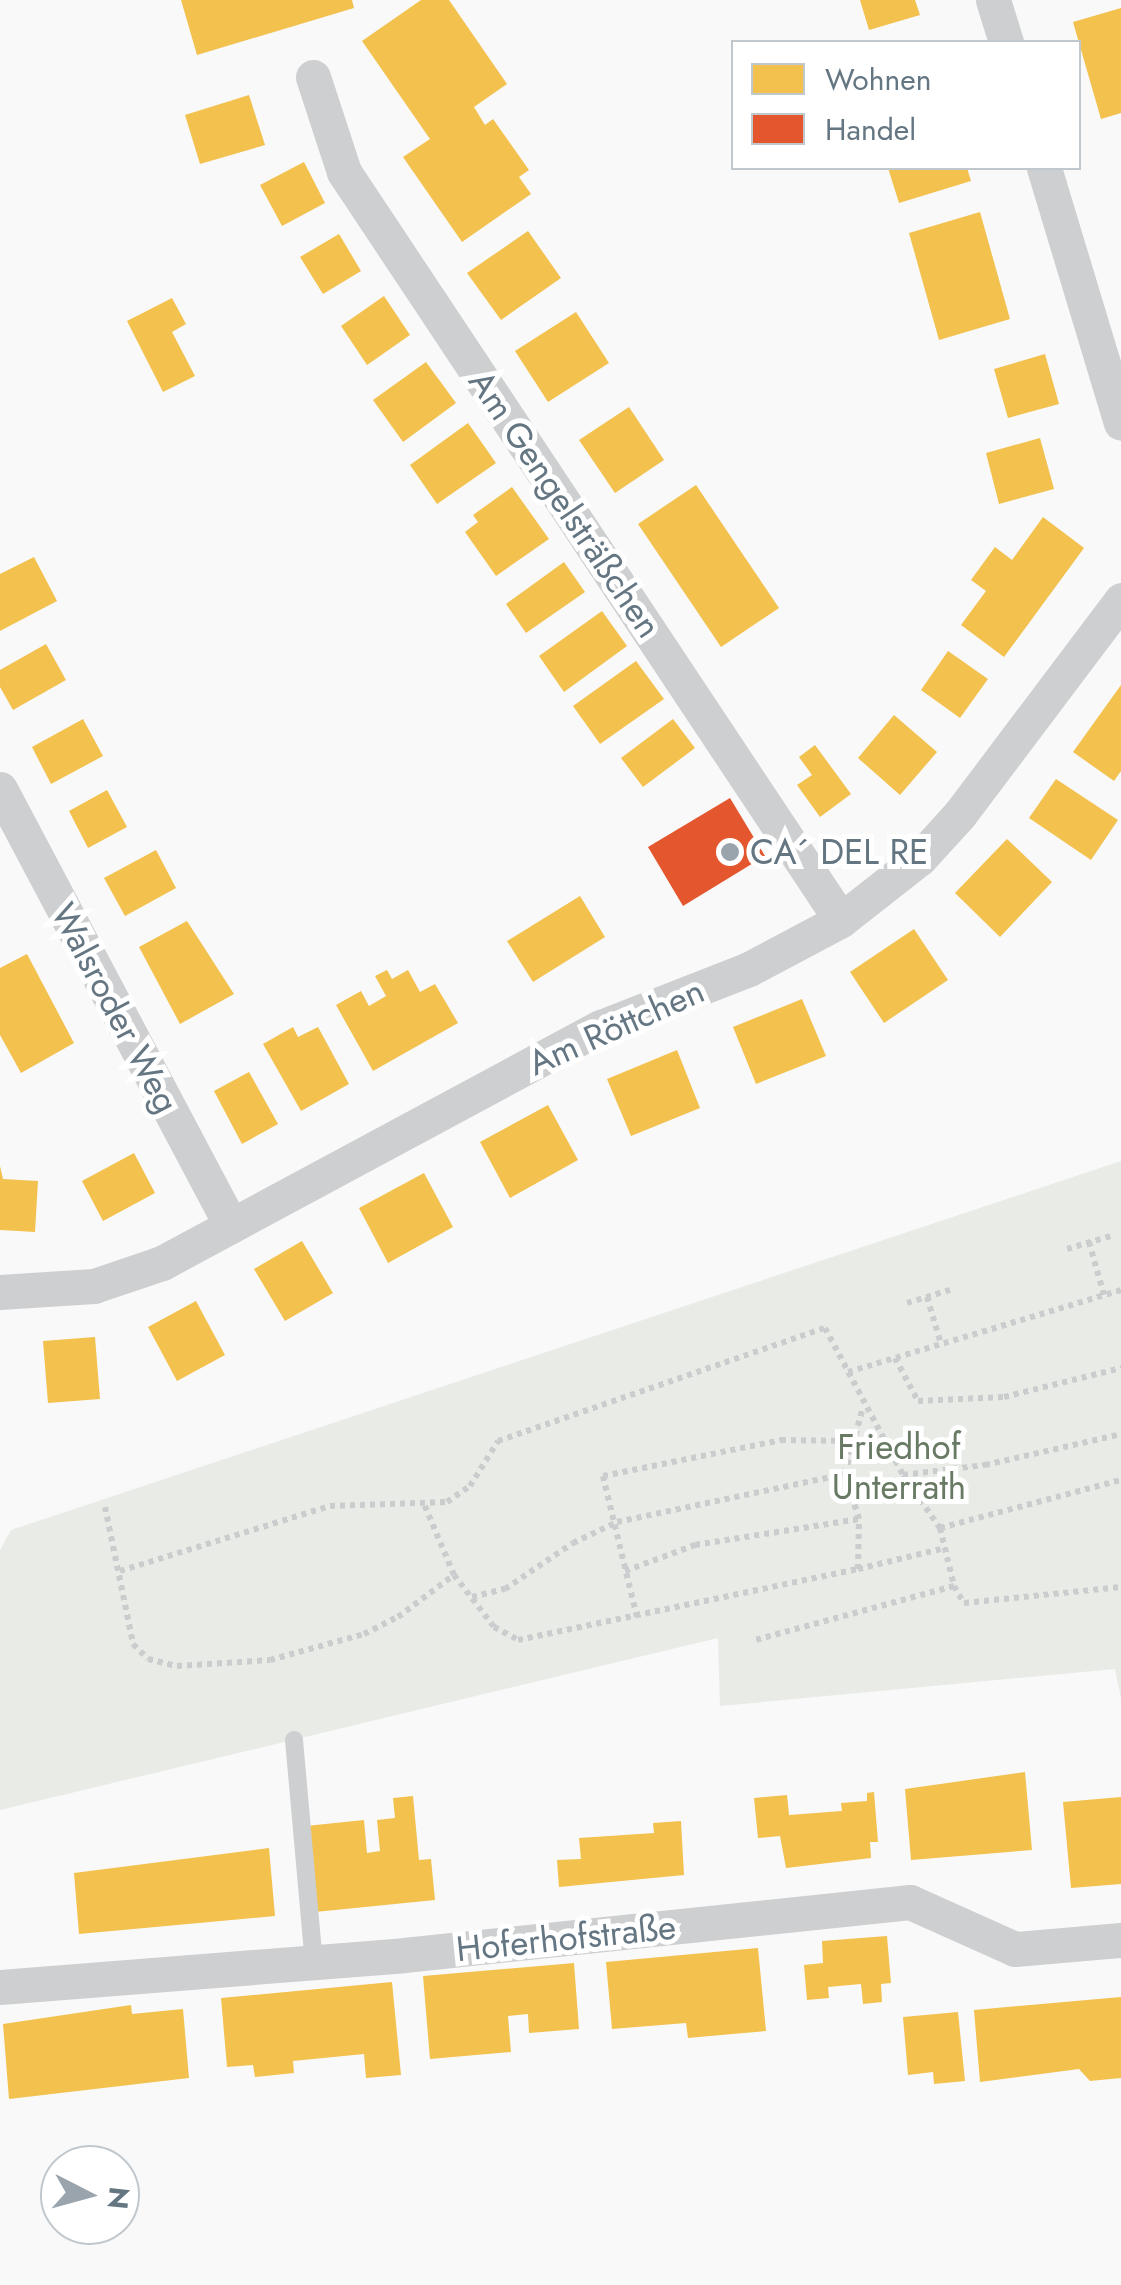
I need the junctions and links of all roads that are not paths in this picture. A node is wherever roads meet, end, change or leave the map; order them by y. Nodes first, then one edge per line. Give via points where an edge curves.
1 (993, 0) edge
2 (1005, 40) edge
3 (313, 76) dead end
4 (1045, 170) edge
5 (1121, 423) edge
6 (1121, 600) edge
7 (0, 789) edge
8 (841, 920) junction
9 (231, 1226) junction
10 (0, 1292) edge
11 (294, 1740) dead end
12 (1121, 1940) edge
13 (314, 1962) junction
14 (0, 1987) edge

1 - 2 street
3 - 8 street, Am Gengelsträßchen via 344,172
4 - 5 street
6 - 8 street, Am Röttchen via 960,814 920,858
7 - 9 street, Walsroder Weg
8 - 9 street, Am Röttchen via 750,969 601,1027
9 - 10 street, Am Röttchen via 162,1263 94,1286
11 - 13 lane
12 - 13 street, Hoferhofstraße via 1015,1949 910,1902
13 - 14 street, Hoferhofstraße

